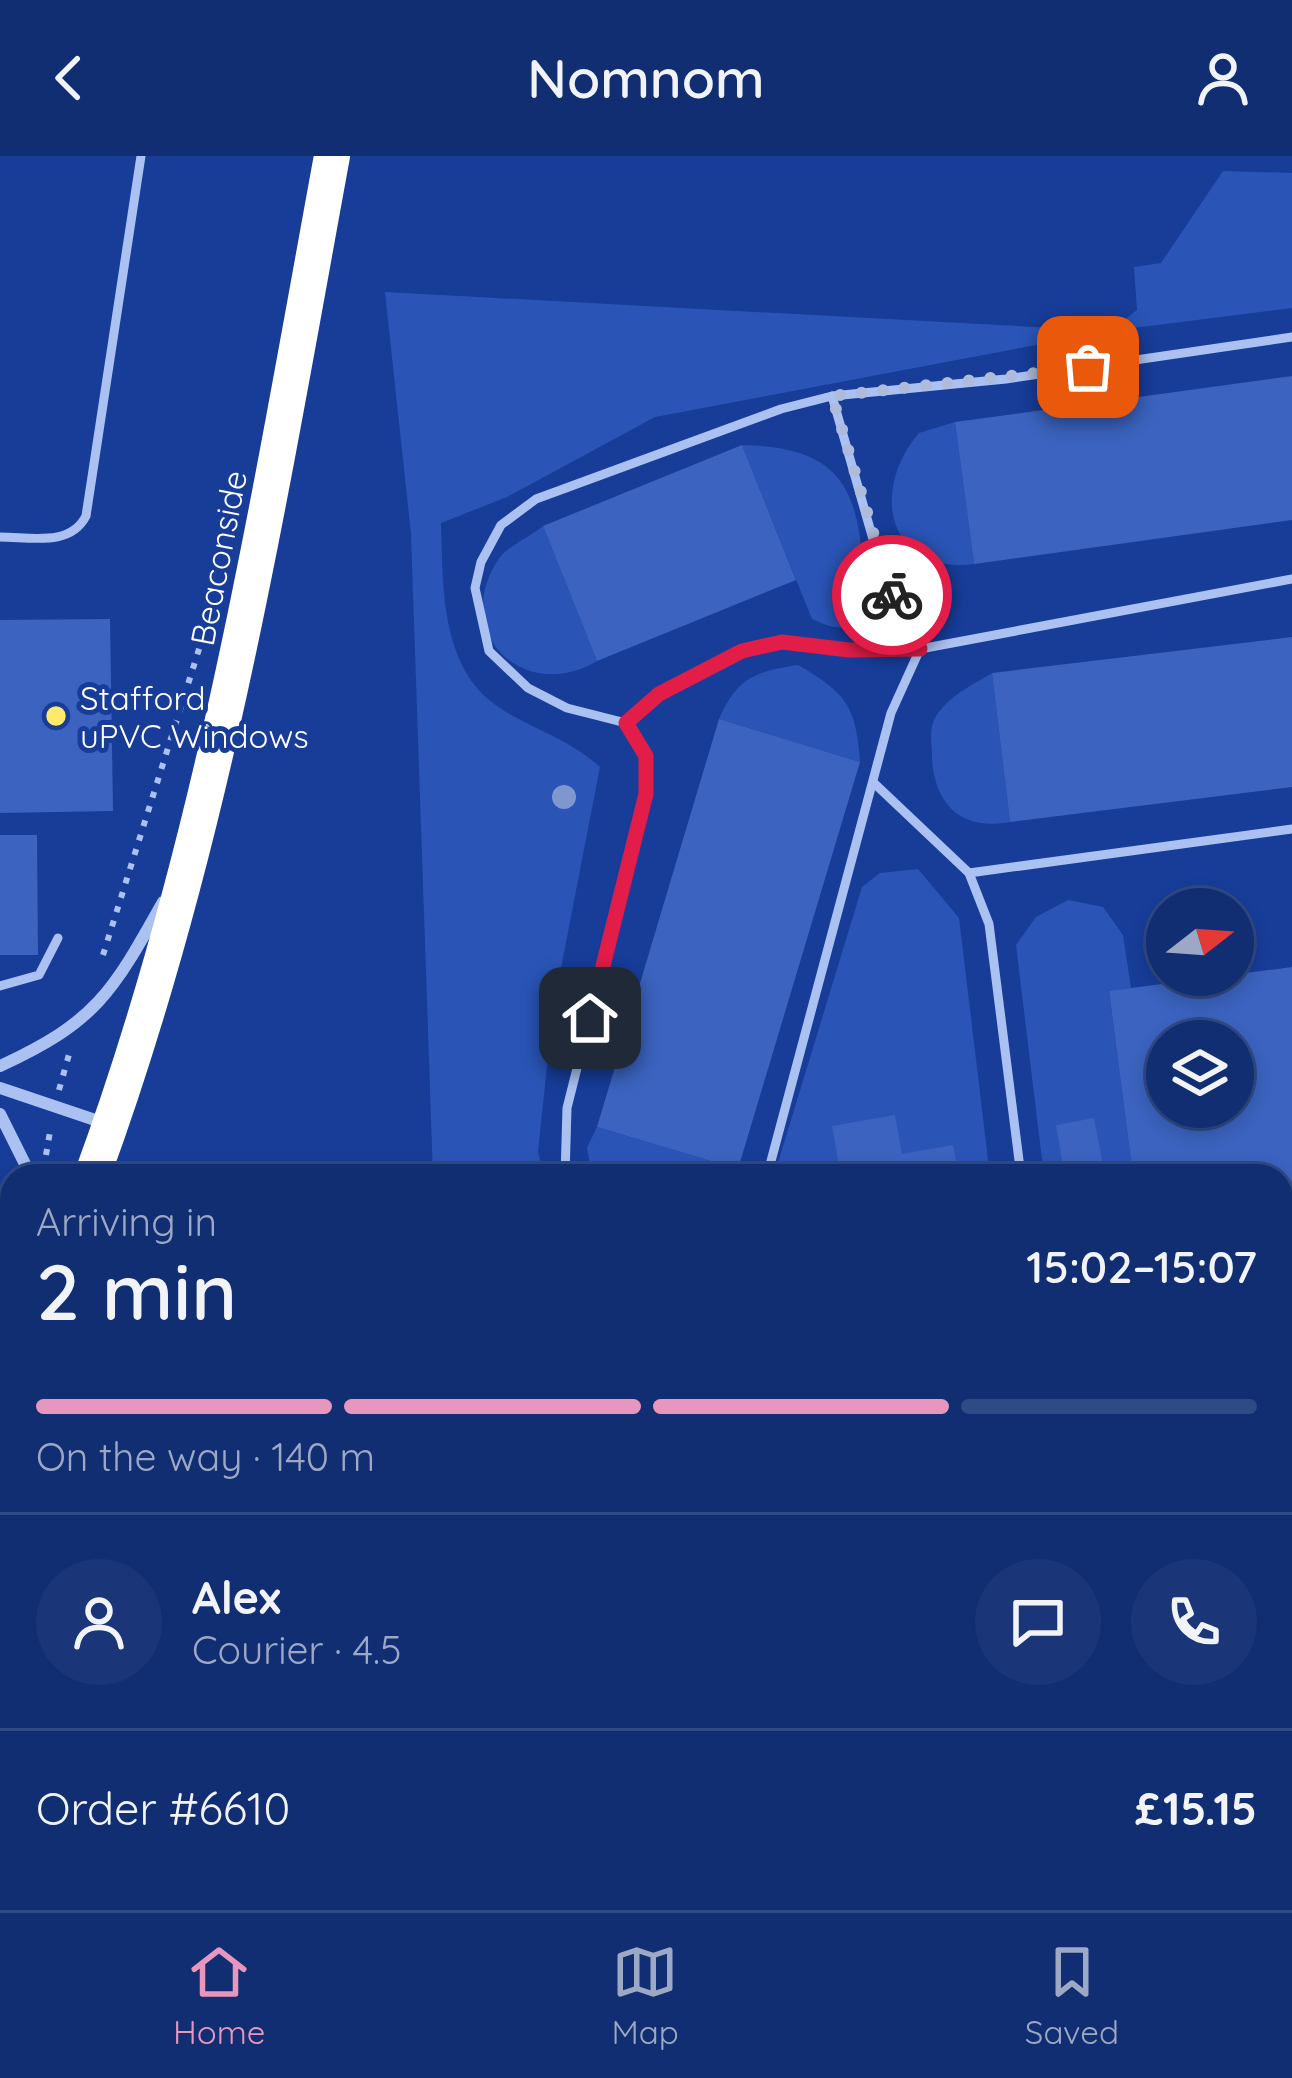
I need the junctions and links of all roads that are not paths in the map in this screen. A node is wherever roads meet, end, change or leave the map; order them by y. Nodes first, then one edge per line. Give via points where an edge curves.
1 (142, 156) edge
2 (332, 156) edge
3 (1292, 337) edge
4 (832, 396) junction
5 (0, 537) edge
6 (1292, 580) edge
7 (920, 649) junction
8 (626, 723) junction
9 (875, 784) junction
10 (1292, 829) edge
11 (189, 855) junction
12 (969, 873) junction
13 (58, 938) dead end
14 (0, 986) edge
15 (0, 1066) edge
16 (0, 1088) edge
17 (0, 1114) edge
18 (111, 1125) junction
19 (25, 1164) edge
20 (96, 1164) edge
21 (565, 1164) edge
22 (770, 1164) edge
23 (1019, 1164) edge

1 - 5 lane via 86,515 63,538
2 - 11 highway, Beaconside via 241,650
3 - 4 lane
4 - 7 lane via 884,574
4 - 8 lane via 536,499 501,525 475,588 489,651 529,688 567,708
6 - 7 lane
7 - 8 lane via 782,642 742,651 659,694
7 - 9 lane via 891,712
8 - 21 lane via 646,756 646,794 567,1108
9 - 12 lane
9 - 22 lane
10 - 12 lane
11 - 15 street via 102,1000 66,1035
11 - 18 highway, Beaconside
12 - 23 lane via 988,924
13 - 14 lane via 39,975
16 - 18 street
17 - 19 street
18 - 20 highway, Beaconside

